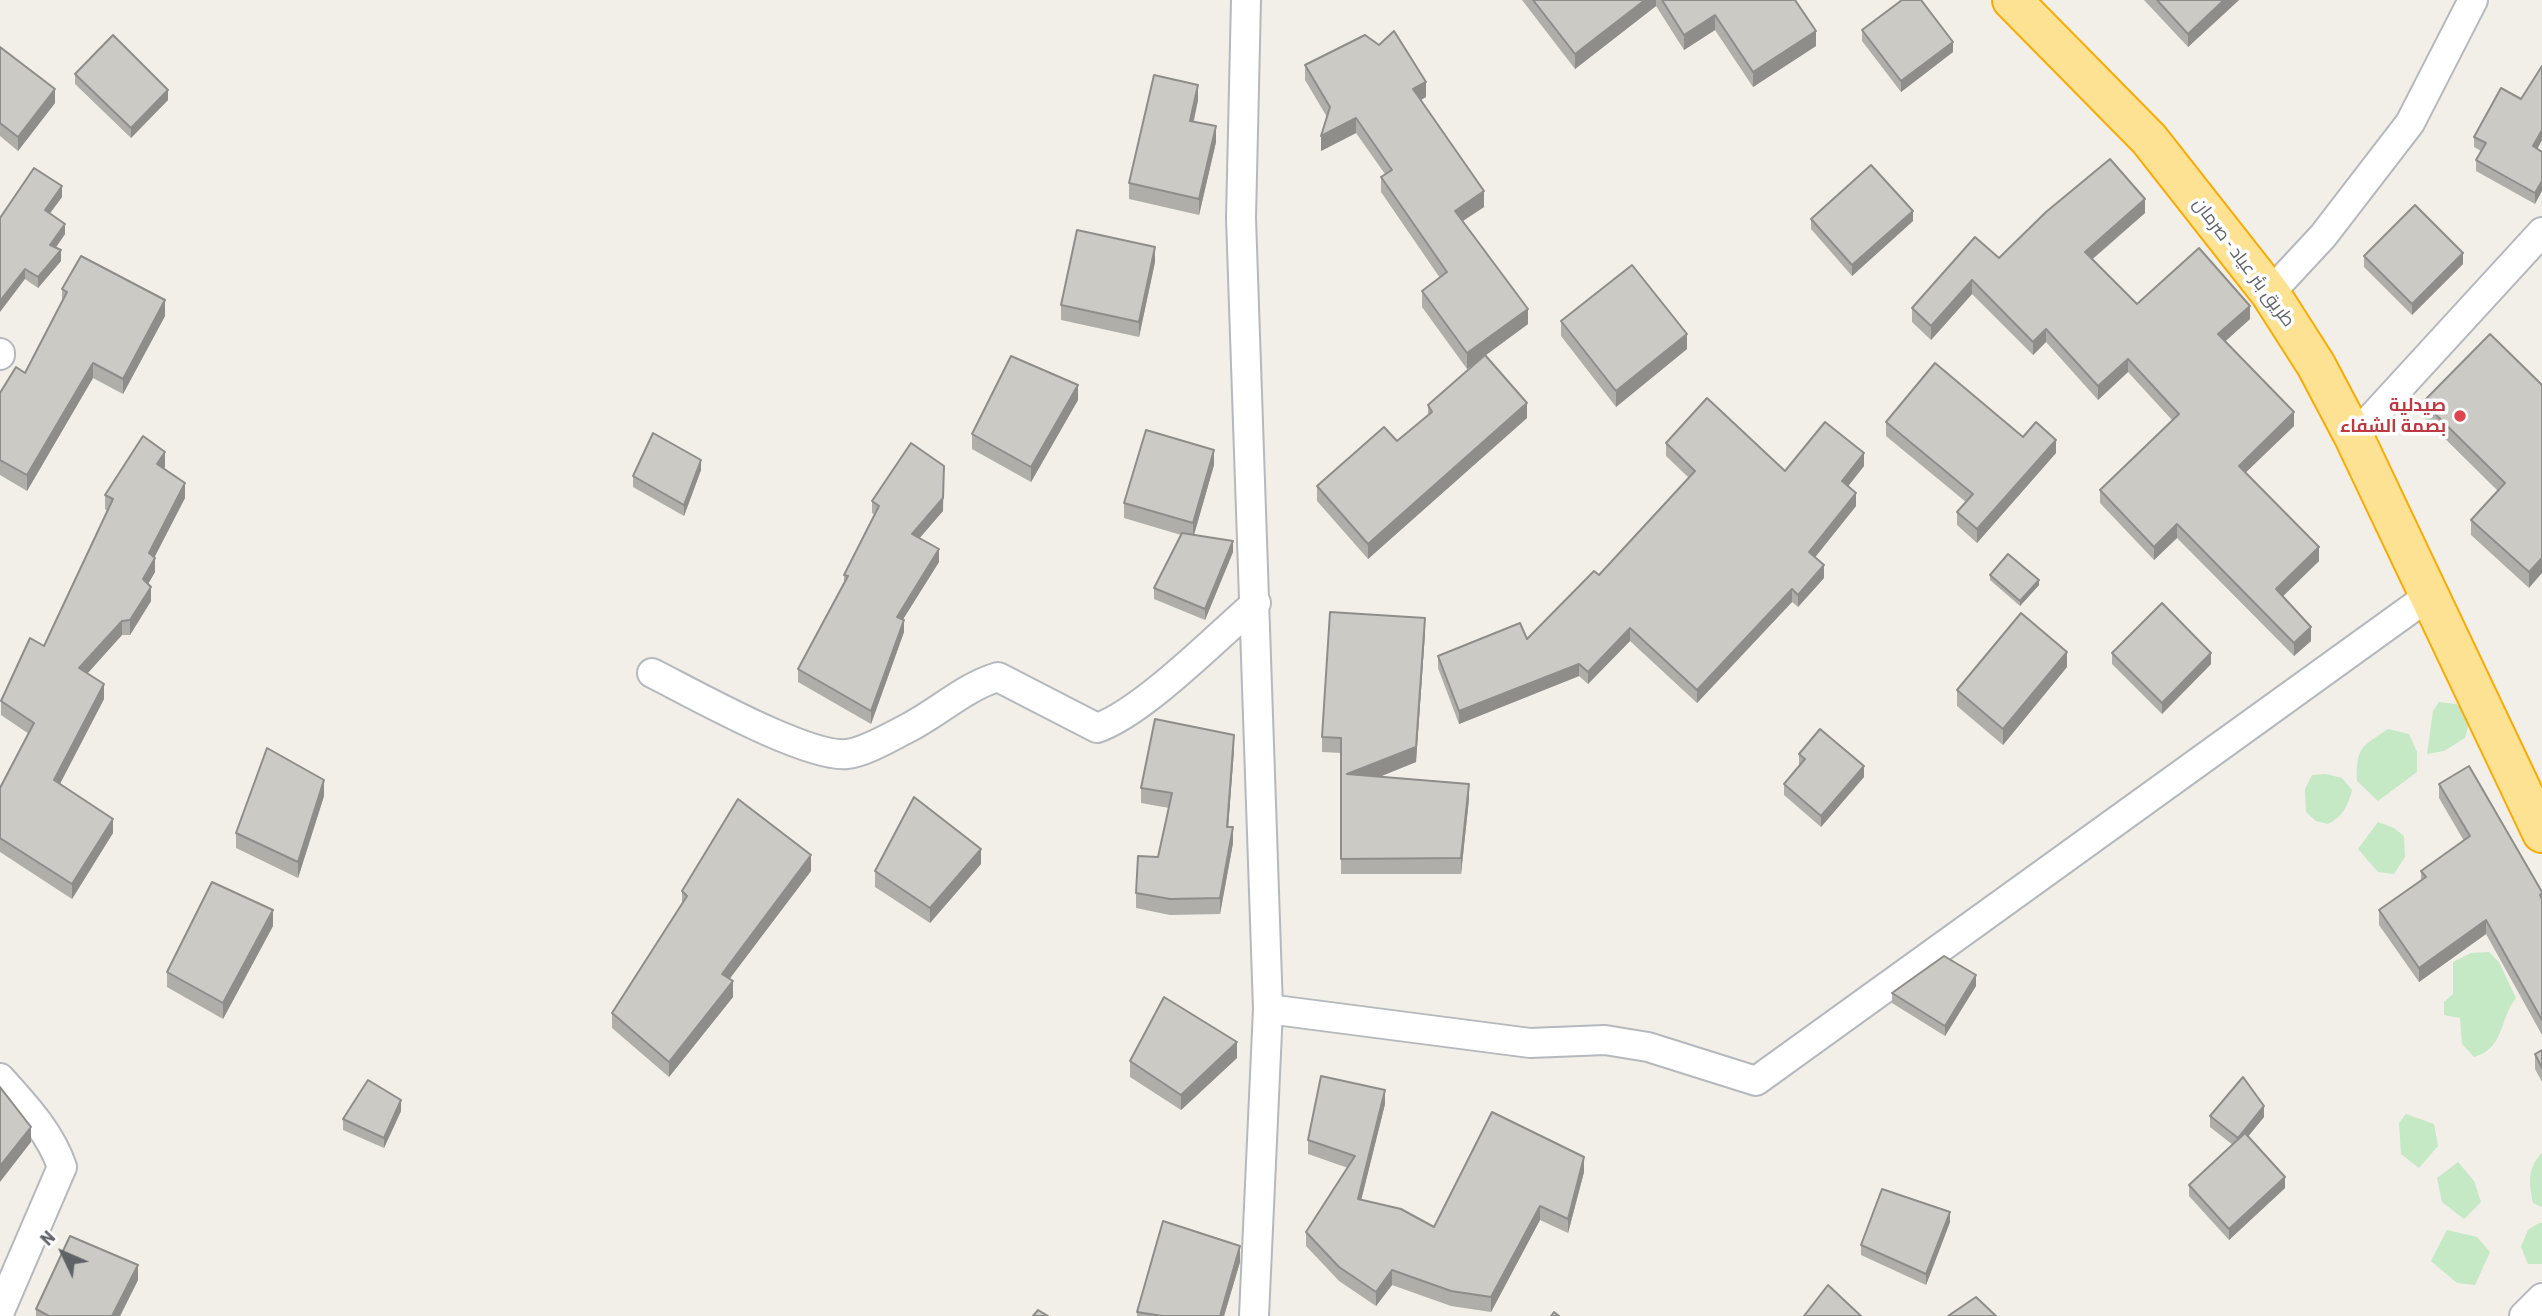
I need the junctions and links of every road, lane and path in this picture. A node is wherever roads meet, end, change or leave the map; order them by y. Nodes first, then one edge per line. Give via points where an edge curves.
1 (1246, 0) edge
2 (2012, 0) edge
3 (2473, 0) edge
4 (2542, 232) edge
5 (2270, 293) junction
6 (2354, 437) junction
7 (2430, 595) junction
8 (1256, 603) junction
9 (652, 673) dead end
10 (2542, 833) edge
11 (1268, 1009) junction
12 (0, 1078) edge
13 (2542, 1298) edge
14 (0, 1311) edge
15 (1254, 1316) edge
16 (2524, 1316) edge

1 - 8 street via 1241,218
2 - 5 highway, طريق بئر عياد - صرمان via 2148,139
3 - 5 street via 2410,123 2323,236
4 - 6 street
5 - 6 highway, طريق بئر عياد - صرمان
6 - 7 highway, طريق بئر عياد - صرمان
7 - 10 highway, طريق بئر عياد - صرمان
7 - 11 street via 1756,1081 1648,1047 1605,1040 1530,1044
8 - 9 street via 1185,666 1113,722 1097,727 999,677 981,682 909,728 849,754 823,752 755,725
8 - 11 street
11 - 15 street
12 - 14 street via 43,1128 62,1167
13 - 16 street

